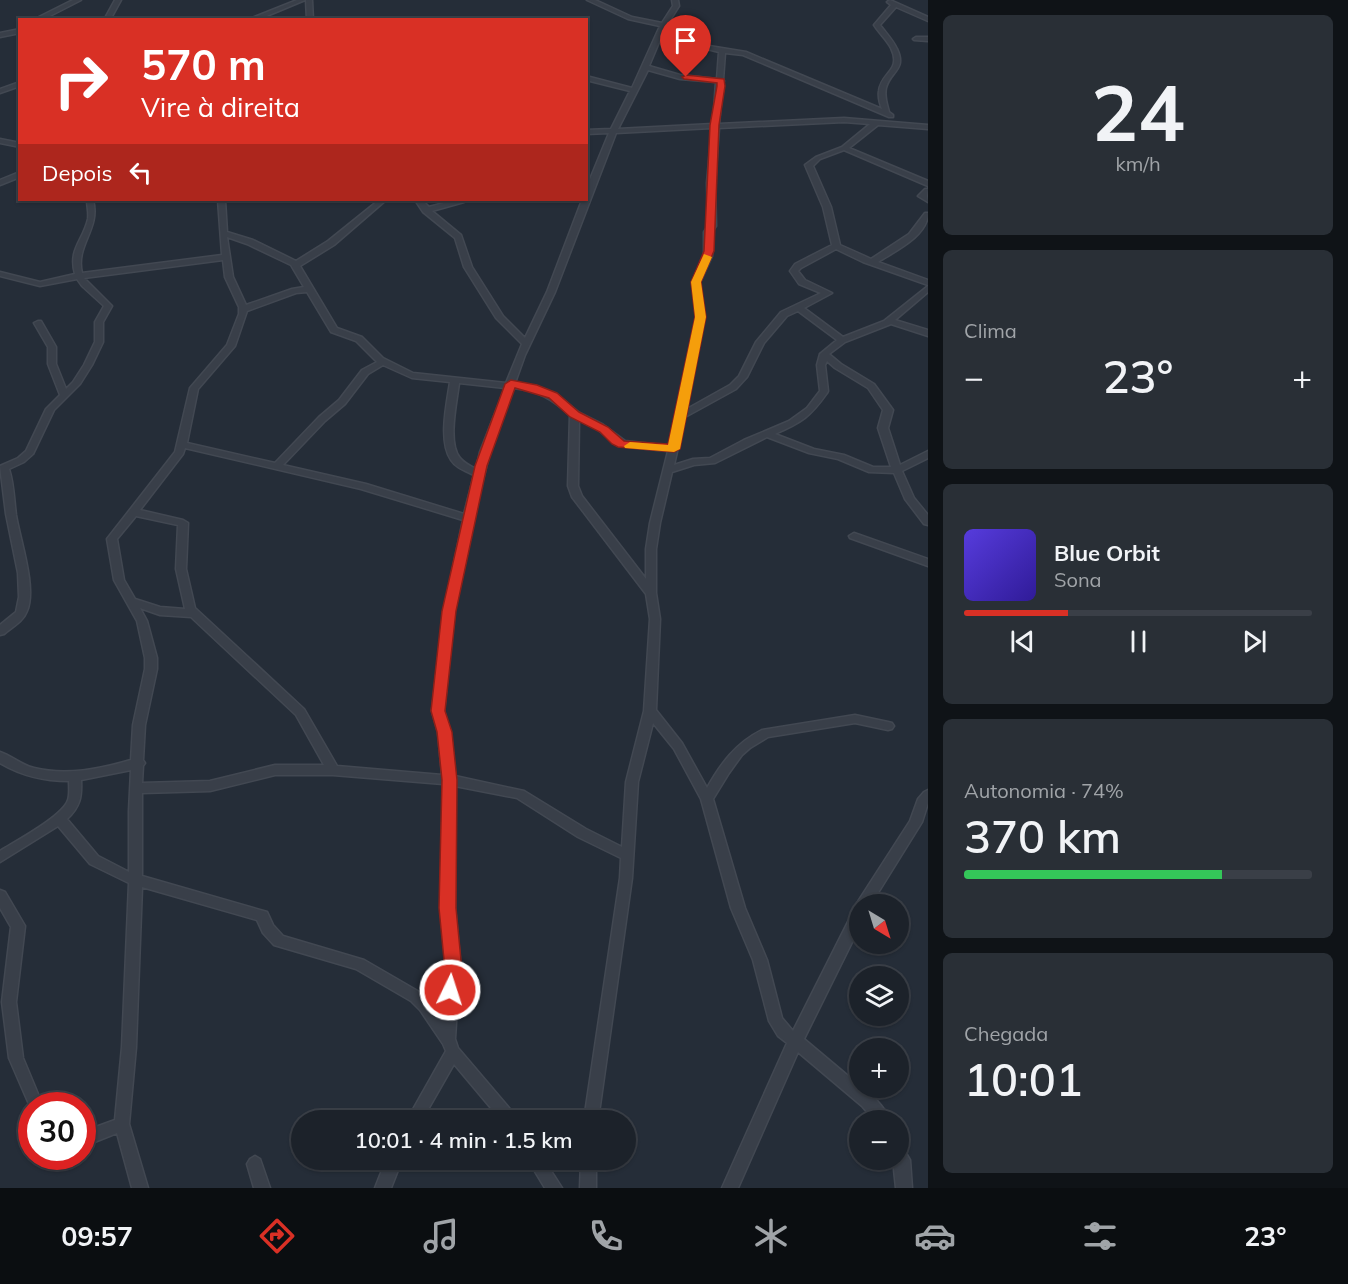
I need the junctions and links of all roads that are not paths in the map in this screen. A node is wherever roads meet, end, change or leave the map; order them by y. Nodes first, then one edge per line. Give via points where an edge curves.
1 (78, 0) edge
2 (118, 0) edge
3 (302, 0) edge
4 (309, 0) edge
5 (590, 0) edge
6 (604, 0) edge
7 (675, 0) edge
8 (892, 3) edge
9 (596, 4) junction
10 (40, 18) edge
11 (108, 18) edge
12 (255, 18) edge
13 (310, 18) edge
14 (928, 19) edge
15 (663, 26) junction
16 (18, 31) edge
17 (0, 35) edge
18 (916, 39) dead end
19 (928, 39) edge
20 (701, 46) junction
21 (722, 52) junction
22 (720, 65) junction
23 (645, 67) junction
24 (588, 79) edge
25 (721, 81) junction
26 (18, 85) edge
27 (633, 90) junction
28 (0, 91) edge
29 (889, 115) junction
30 (877, 122) junction
31 (715, 125) junction
32 (909, 125) junction
33 (928, 127) edge
34 (613, 131) junction
35 (588, 132) edge
36 (0, 141) edge
37 (18, 145) edge
38 (844, 148) junction
39 (18, 175) edge
40 (0, 183) edge
41 (928, 184) edge
42 (928, 191) edge
43 (588, 194) edge
44 (90, 201) edge
45 (221, 201) edge
46 (382, 201) edge
47 (420, 201) edge
48 (458, 201) edge
49 (585, 201) edge
50 (928, 201) edge
51 (426, 210) junction
52 (928, 215) edge
53 (223, 233) junction
54 (836, 246) junction
55 (225, 257) junction
56 (872, 262) junction
57 (296, 265) junction
58 (0, 274) edge
59 (79, 276) junction
60 (928, 283) edge
61 (928, 288) edge
62 (309, 289) junction
63 (798, 307) junction
64 (244, 309) junction
65 (890, 321) junction
66 (38, 323) dead end
67 (928, 333) edge
68 (842, 340) junction
69 (527, 344) junction
70 (824, 354) junction
71 (383, 362) junction
72 (455, 380) junction
73 (511, 384) junction
74 (64, 395) junction
75 (575, 414) junction
76 (681, 416) junction
77 (767, 434) junction
78 (183, 445) junction
79 (673, 451) junction
80 (928, 454) edge
81 (693, 462) junction
82 (277, 466) junction
83 (2, 469) edge
84 (668, 470) junction
85 (897, 470) junction
86 (479, 474) junction
87 (134, 512) junction
88 (468, 518) junction
89 (928, 522) edge
90 (854, 536) dead end
91 (928, 563) edge
92 (651, 593) junction
93 (132, 602) junction
94 (195, 614) junction
95 (0, 631) edge
96 (650, 711) junction
97 (888, 726) dead end
98 (0, 757) edge
99 (139, 763) junction
100 (333, 770) junction
101 (75, 776) junction
102 (449, 780) junction
103 (137, 788) junction
104 (928, 795) edge
105 (707, 799) junction
106 (59, 818) junction
107 (627, 855) junction
108 (0, 857) edge
109 (136, 880) junction
110 (870, 894) edge
111 (0, 896) edge
112 (849, 934) edge
113 (795, 1042) junction
114 (450, 1045) junction
115 (30, 1092) edge
116 (419, 1110) edge
117 (502, 1110) edge
118 (592, 1110) edge
119 (875, 1110) edge
120 (122, 1124) junction
121 (96, 1134) edge
122 (255, 1164) dead end
123 (390, 1170) edge
124 (543, 1170) edge
125 (589, 1170) edge
126 (903, 1170) edge
127 (140, 1188) edge
128 (262, 1188) edge
129 (383, 1188) edge
130 (554, 1188) edge
131 (588, 1188) edge
132 (729, 1188) edge
133 (904, 1188) edge

1 - 10 street
2 - 11 street
3 - 12 street
4 - 13 street
5 - 9 street
6 - 9 street
7 - 15 street via 676,6
8 - 14 street
8 - 29 street via 890,13 877,25 897,58 897,68 882,92
9 - 15 street
15 - 20 street via 681,30
15 - 23 street
16 - 17 street
18 - 19 street
20 - 21 street
20 - 22 street
21 - 22 street
21 - 29 street via 744,53
22 - 25 street
23 - 25 street via 680,77
23 - 27 street
24 - 27 street
25 - 31 street
26 - 28 street
27 - 34 street
29 - 32 street
30 - 31 street
30 - 32 street
30 - 38 street
31 - 34 street
31 - 76 street via 709,251 696,282 700,317
32 - 33 street
34 - 35 street
34 - 43 street
36 - 37 street
38 - 41 street
38 - 54 street via 809,165 827,207
39 - 40 street
42 - 50 street via 922,196
44 - 59 street via 90,228 75,254
45 - 53 street
46 - 57 street via 332,244
47 - 51 street
48 - 51 street
49 - 69 street
51 - 69 street via 458,237 468,267 500,318
52 - 56 street via 912,236
53 - 55 street
53 - 57 street
54 - 56 street
54 - 63 street via 795,269 802,282 828,293
55 - 59 street
55 - 64 street via 229,278
56 - 60 street
57 - 62 street
58 - 59 street via 40,284
59 - 74 street via 108,308 99,322 99,342 88,365
61 - 65 street
62 - 64 street
62 - 71 street via 334,330 360,339
63 - 68 street
63 - 76 street via 784,314 760,342 733,387
64 - 78 street via 233,342 194,388
65 - 67 street
65 - 68 street
66 - 74 street via 52,347 52,364
68 - 70 street
69 - 73 street
70 - 77 street via 821,399 792,423
70 - 85 street via 871,386 888,410 883,428
71 - 72 street via 412,375
71 - 82 street via 365,372 342,402
72 - 73 street
72 - 86 street via 450,450 461,465
73 - 75 street via 553,396
73 - 86 street
74 - 83 street via 50,409 30,452
75 - 79 street via 604,429 616,442
75 - 92 street via 573,486 577,497
76 - 79 street
77 - 81 street via 712,461
77 - 85 street via 866,469
78 - 82 street
78 - 87 street
79 - 81 street
79 - 84 street
80 - 85 street
81 - 84 street
82 - 88 street via 363,486
83 - 95 street via 9,482 23,608
84 - 92 street via 651,549
85 - 89 street via 910,499
86 - 88 street
87 - 93 street via 112,544 119,580
87 - 94 street via 183,523 182,578 187,605
88 - 102 street via 449,611 438,711
90 - 91 street
92 - 96 street via 655,619
93 - 94 street via 160,611
93 - 99 street via 142,621 151,658 140,715
94 - 100 street via 300,712
96 - 105 street via 678,746
96 - 107 street via 632,782
97 - 105 street via 855,719 753,738 728,761
98 - 101 street via 23,770
99 - 101 street
99 - 103 street
100 - 102 street
100 - 103 street via 275,770 210,786
101 - 106 street via 74,802
102 - 107 street via 520,794 582,833
102 - 114 street via 448,908 453,960
103 - 109 street
104 - 110 street via 916,822
105 - 113 street via 776,1021
106 - 108 street
106 - 109 street via 94,860
107 - 118 street
109 - 114 street via 262,916 279,941 359,964 384,977 425,1006
109 - 120 street
111 - 115 street via 18,926 9,1002 16,1058
112 - 113 street
113 - 119 street
113 - 132 street
114 - 116 street
114 - 117 street
120 - 121 street
120 - 127 street
122 - 128 street
123 - 129 street
124 - 130 street
125 - 131 street
126 - 133 street

